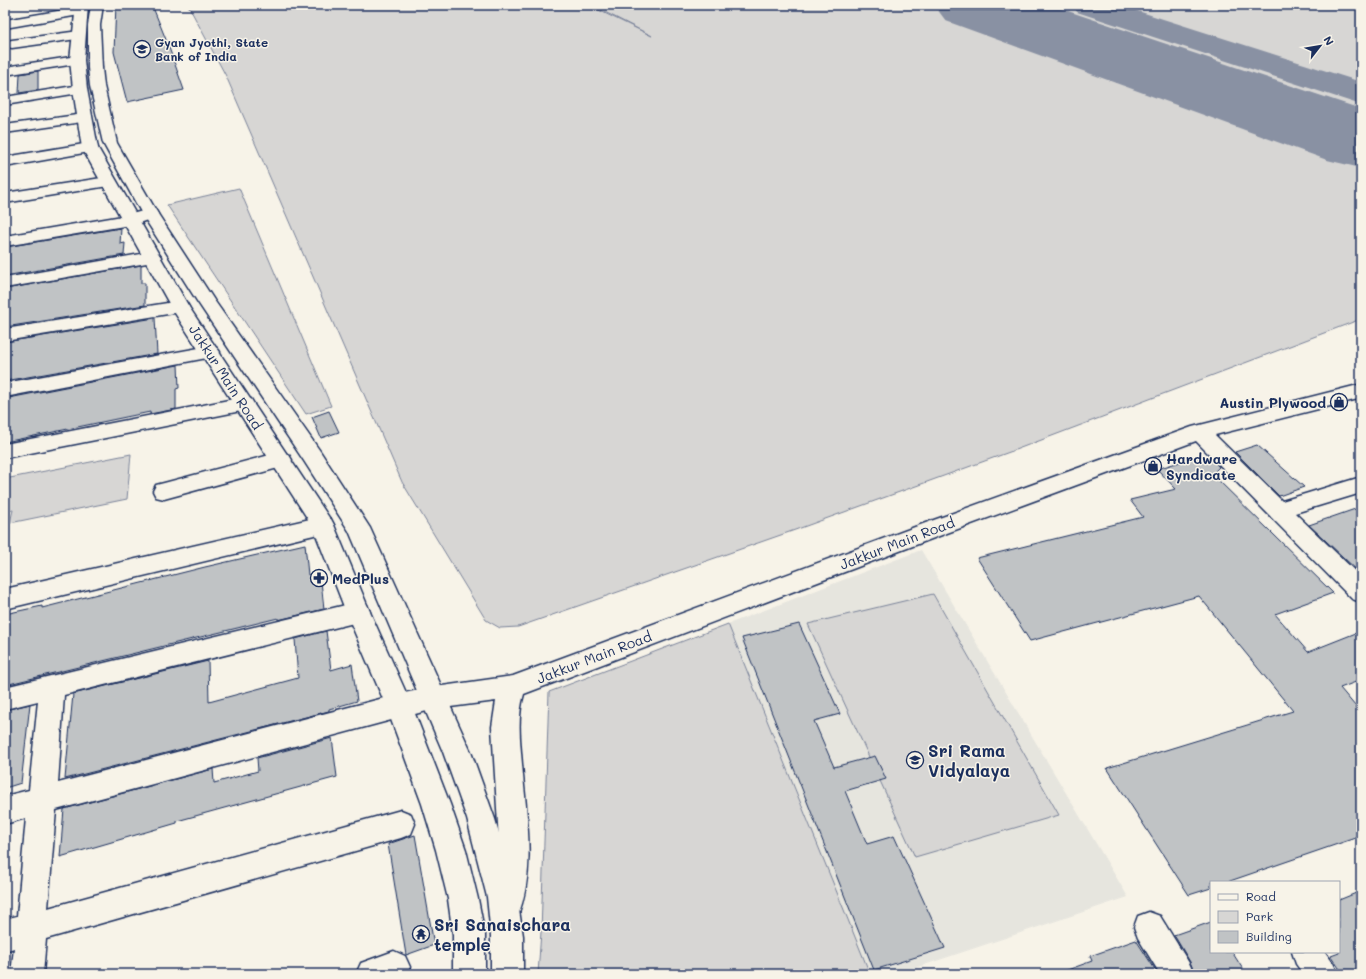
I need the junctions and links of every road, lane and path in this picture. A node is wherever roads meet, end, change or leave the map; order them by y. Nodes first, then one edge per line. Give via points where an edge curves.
1 (86, 18) edge
2 (5, 24) edge
3 (12, 44) dead end
4 (77, 60) junction
5 (5, 70) edge
6 (80, 89) junction
7 (5, 101) edge
8 (84, 118) junction
9 (5, 129) edge
10 (90, 148) junction
11 (5, 162) edge
12 (108, 182) junction
13 (5, 198) edge
14 (150, 214) junction
15 (130, 220) junction
16 (5, 241) edge
17 (152, 257) junction
18 (5, 283) edge
19 (180, 307) junction
20 (5, 335) edge
21 (210, 352) junction
22 (5, 390) edge
23 (1361, 393) edge
24 (244, 404) junction
25 (1199, 432) junction
26 (5, 451) edge
27 (281, 460) junction
28 (1361, 484) edge
29 (164, 491) dead end
30 (1279, 510) junction
31 (323, 524) junction
32 (1361, 592) edge
33 (5, 599) edge
34 (358, 612) junction
35 (52, 687) junction
36 (514, 687) junction
37 (5, 698) edge
38 (435, 698) junction
39 (399, 706) junction
40 (42, 800) junction
41 (5, 810) edge
42 (402, 824) dead end
43 (505, 916) junction
44 (1149, 927) dead end
45 (18, 931) edge
46 (1308, 953) edge
47 (27, 974) edge
48 (469, 974) edge
49 (507, 974) edge
50 (1178, 974) edge
51 (1322, 974) edge

1 - 2 street
1 - 3 street
1 - 4 street, Jakkur Main Road
1 - 14 street, Jakkur Main Road via 97,86 110,143
4 - 5 street
4 - 6 street, Jakkur Main Road
6 - 7 street
6 - 8 street, Jakkur Main Road
8 - 9 street
8 - 10 street, Jakkur Main Road
10 - 11 street
10 - 12 street, Jakkur Main Road
12 - 13 street
12 - 15 street, Jakkur Main Road
14 - 15 street
14 - 38 street, Jakkur Main Road via 359,528
15 - 16 street
15 - 17 street, Jakkur Main Road
17 - 18 street
17 - 19 street, Jakkur Main Road
19 - 20 street
19 - 21 street, Jakkur Main Road
21 - 22 street
21 - 24 street, Jakkur Main Road
23 - 25 street, Jakkur Main Road
24 - 26 street
24 - 27 street, Jakkur Main Road
25 - 30 street
25 - 36 street, Jakkur Main Road
27 - 29 street
27 - 31 street, Jakkur Main Road
28 - 30 street
30 - 32 street
31 - 33 street
31 - 34 street, Jakkur Main Road
34 - 35 street
34 - 39 street, Jakkur Main Road
35 - 37 street
35 - 40 street
36 - 38 street, Jakkur Main Road
36 - 43 street via 508,704 505,727 515,858
38 - 39 street, Jakkur Main Road
38 - 43 street via 481,819
39 - 40 street
39 - 48 street via 451,850 469,935
40 - 41 street
40 - 45 street
42 - 45 street
43 - 49 street via 508,943
44 - 50 street
45 - 47 street
46 - 51 street

